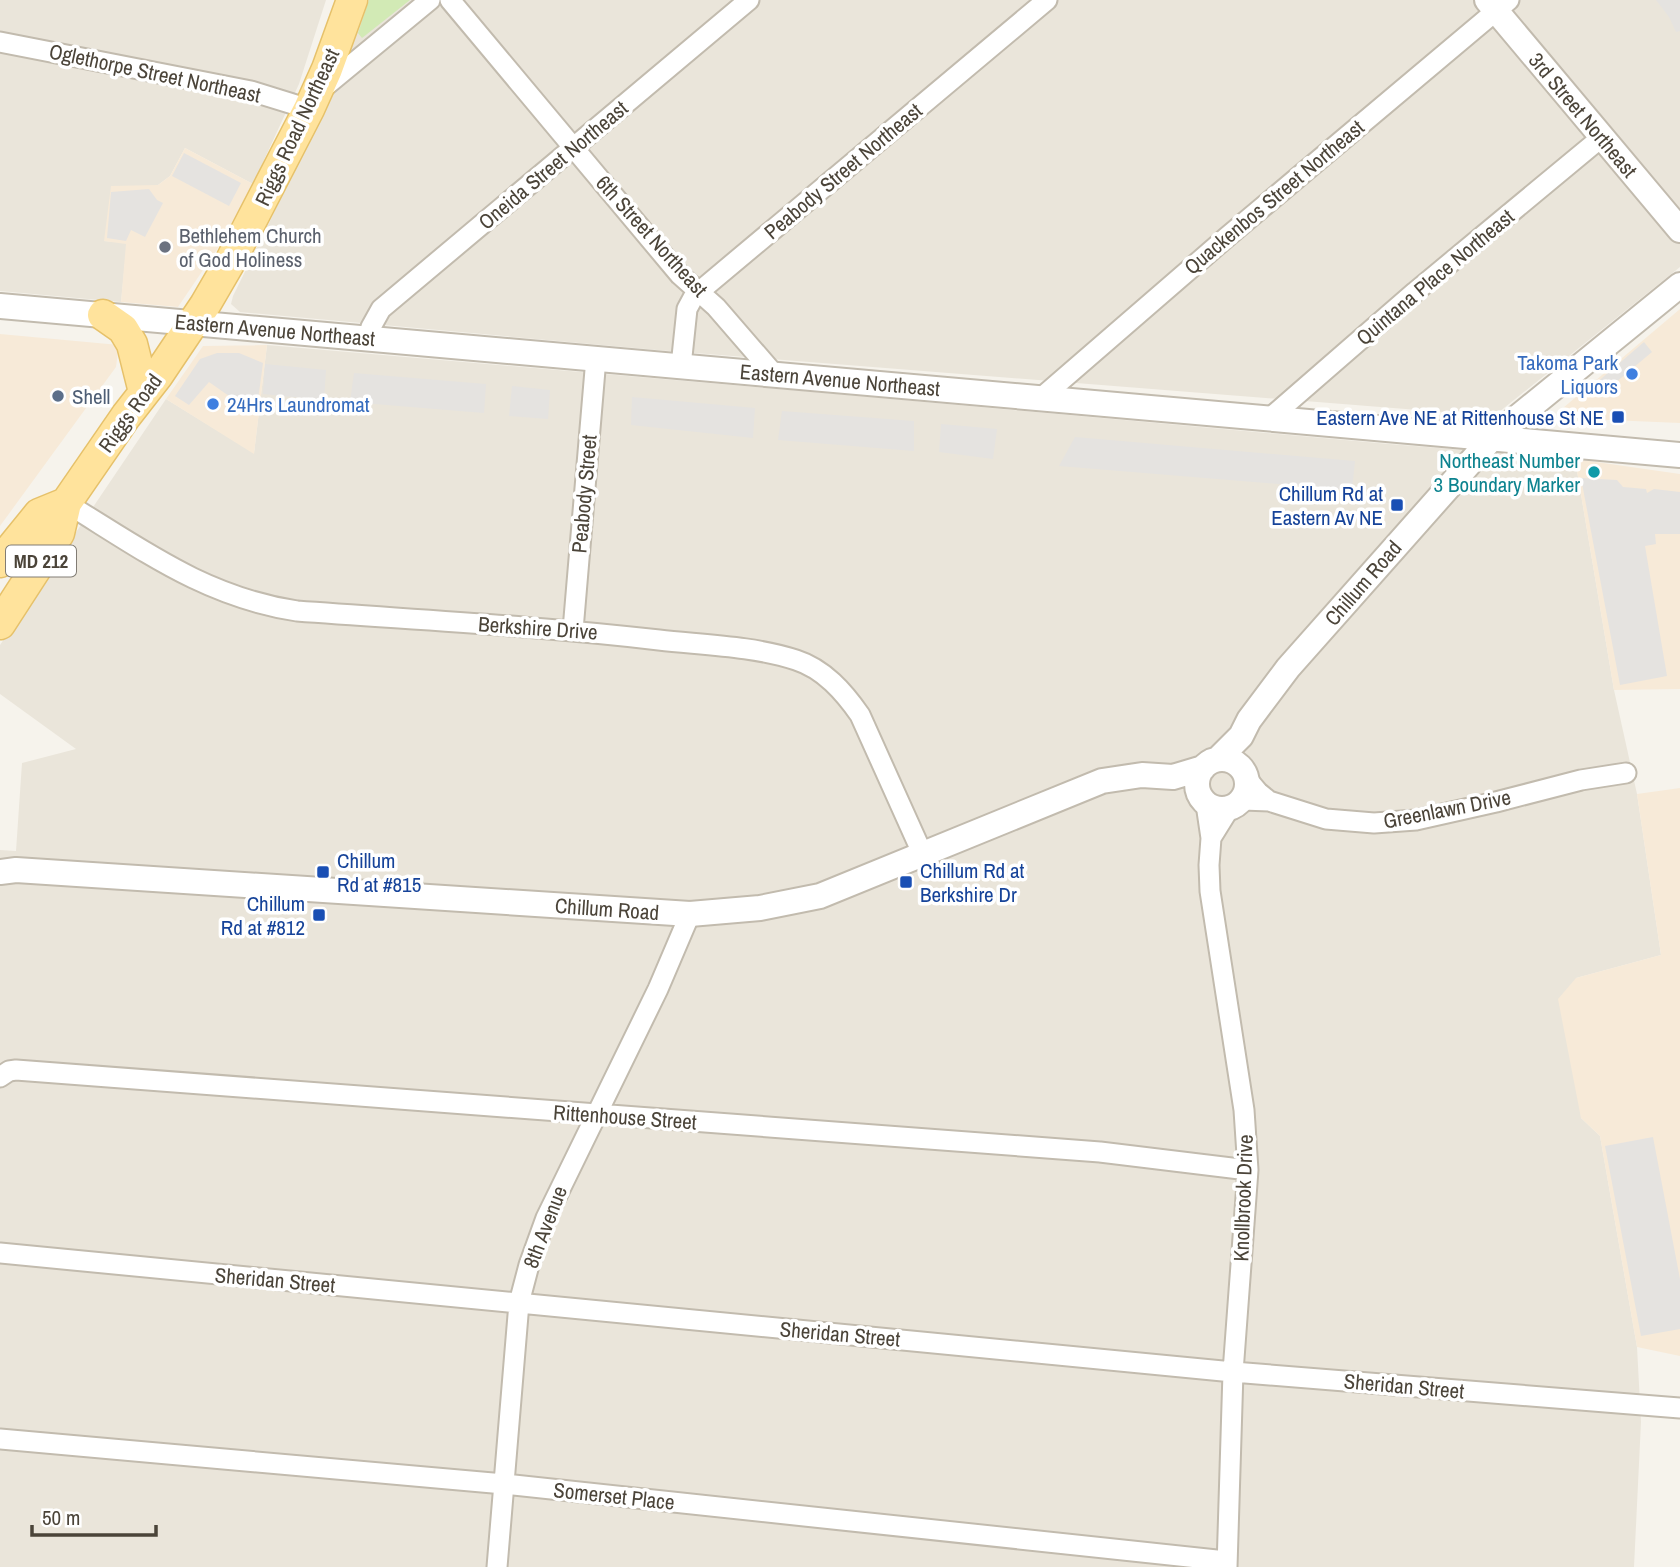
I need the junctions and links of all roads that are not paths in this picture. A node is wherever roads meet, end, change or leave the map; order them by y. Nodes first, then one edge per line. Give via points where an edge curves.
1 (352, 0) edge
2 (429, 0) edge
3 (450, 0) edge
4 (749, 0) edge
5 (1047, 0) edge
6 (1497, 4) edge
7 (0, 42) edge
8 (312, 102) junction
9 (1602, 137) junction
10 (574, 147) junction
11 (1680, 230) edge
12 (1680, 285) edge
13 (699, 291) junction
14 (0, 306) edge
15 (103, 315) junction
16 (192, 322) junction
17 (368, 338) junction
18 (596, 358) junction
19 (681, 366) junction
20 (774, 374) junction
21 (144, 393) junction
22 (1041, 398) junction
23 (1270, 418) junction
24 (1492, 438) junction
25 (1680, 455) edge
26 (65, 503) junction
27 (0, 562) edge
28 (0, 624) edge
29 (573, 630) junction
30 (1241, 736) junction
31 (1210, 763) junction
32 (1626, 773) dead end
33 (1173, 776) junction
34 (1227, 792) junction
35 (923, 855) junction
36 (5, 869) edge
37 (690, 914) junction
38 (2, 1075) edge
39 (595, 1115) junction
40 (1248, 1170) junction
41 (0, 1253) edge
42 (519, 1303) junction
43 (1233, 1371) junction
44 (1680, 1408) edge
45 (0, 1439) edge
46 (504, 1484) junction
47 (1226, 1565) edge
48 (497, 1567) edge

1 - 8 main road, Riggs Road Northeast
2 - 8 street
3 - 10 street, 6th Street Northeast
4 - 10 street, Oneida Street Northeast
5 - 13 street, Peabody Street Northeast
6 - 9 street, 3rd Street Northeast
6 - 22 street, Quackenbos Street Northeast
7 - 8 street, Oglethorpe Street Northeast
8 - 16 main road, Riggs Road Northeast via 248,228
9 - 11 street, 3rd Street Northeast
9 - 23 street, Quintana Place Northeast
10 - 13 street, 6th Street Northeast via 680,275
10 - 17 street, Oneida Street Northeast via 382,309
12 - 24 street, Chillum Road
13 - 19 street, Peabody Street Northeast via 687,309
13 - 20 street, 6th Street Northeast
14 - 15 street, Eastern Avenue Northeast
15 - 16 street, Eastern Avenue Northeast
15 - 21 main road via 123,329 132,344
16 - 17 street, Eastern Avenue Northeast
16 - 21 main road, Riggs Road / MD 212
17 - 18 street, Eastern Avenue Northeast
18 - 19 street, Eastern Avenue Northeast
18 - 29 street, Peabody Street
19 - 20 street, Eastern Avenue Northeast
20 - 22 street, Eastern Avenue Northeast
21 - 26 main road, Riggs Road / MD 212
22 - 23 street, Eastern Avenue Northeast
23 - 24 street, Eastern Avenue Northeast
24 - 25 street, Eastern Avenue Northeast
24 - 30 street, Chillum Road via 1288,668
26 - 27 main road, Riggs Road / MD 212 via 39,514
26 - 28 main road, Riggs Road / MD 212 via 59,533
26 - 29 street, Berkshire Drive via 179,572 265,606
29 - 35 street, Berkshire Drive via 742,649 798,660 816,670 839,688 860,715
30 - 31 street, Chillum Road
30 - 34 street
31 - 33 street, Chillum Road
31 - 34 street via 1197,779
31 - 34 street via 1234,761
32 - 34 street, Greenlawn Drive via 1416,820 1374,823 1326,819
33 - 34 street
33 - 35 street, Chillum Road via 1102,781
34 - 40 street, Knollbrook Drive via 1211,838 1210,891 1244,1111
35 - 37 street, Chillum Road via 820,895 760,908
36 - 37 street, Chillum Road
37 - 39 street, 8th Avenue
38 - 39 street, Rittenhouse Street via 16,1070 138,1078
39 - 40 street, Rittenhouse Street via 1100,1152
39 - 42 street, 8th Avenue via 536,1243
40 - 43 street, Knollbrook Drive
41 - 42 street, Sheridan Street
42 - 43 street, Sheridan Street
42 - 46 street, 8th Avenue
43 - 44 street, Sheridan Street
43 - 47 street, Knollbrook Drive
45 - 46 street, Somerset Place
46 - 47 street, Somerset Place
46 - 48 street, 8th Avenue

